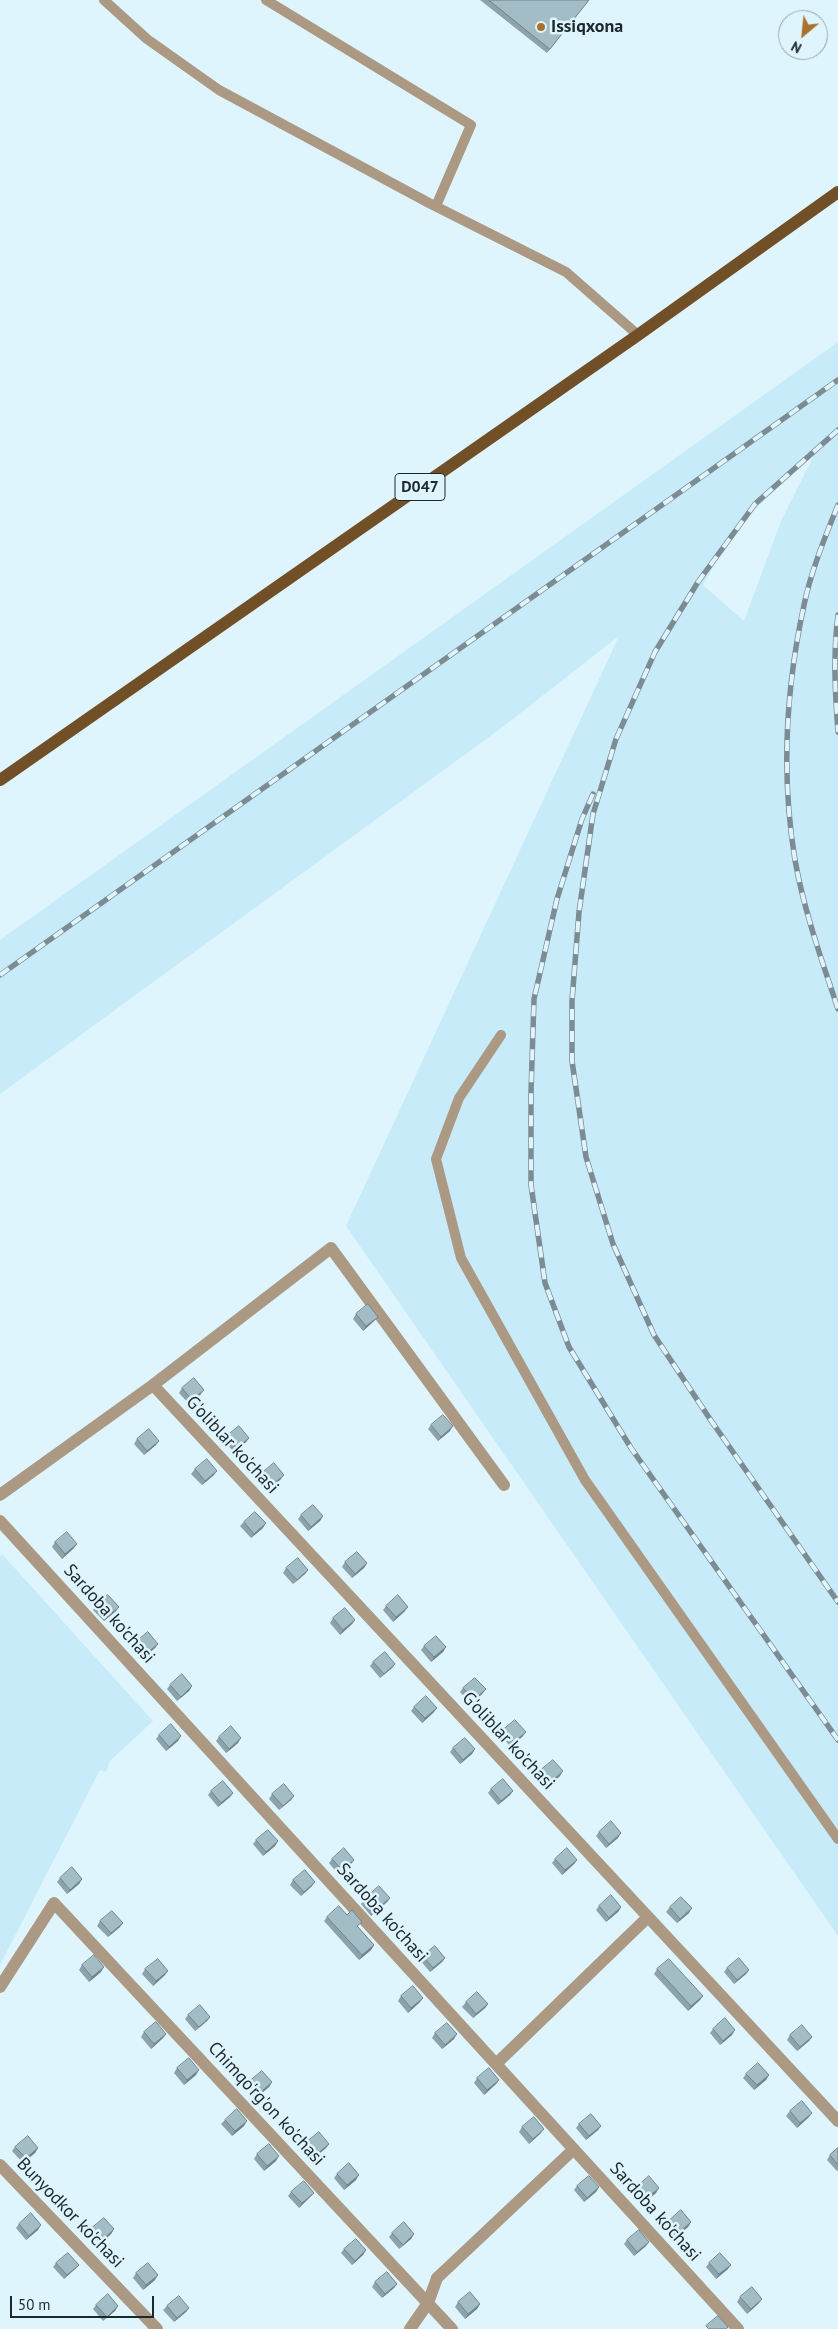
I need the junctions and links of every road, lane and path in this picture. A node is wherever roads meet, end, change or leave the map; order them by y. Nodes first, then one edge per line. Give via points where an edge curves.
1 (104, 0) edge
2 (266, 0) edge
3 (838, 192) edge
4 (436, 206) junction
5 (638, 335) junction
6 (0, 780) edge
7 (501, 1035) dead end
8 (153, 1385) junction
9 (504, 1485) dead end
10 (0, 1495) edge
11 (0, 1521) edge
12 (838, 1839) edge
13 (648, 1917) junction
14 (0, 1987) edge
15 (496, 2064) junction
16 (838, 2121) edge
17 (574, 2149) junction
18 (0, 2164) edge
19 (428, 2303) junction
20 (157, 2329) edge
21 (410, 2329) edge
22 (452, 2329) edge
23 (738, 2329) edge

1 - 4 lane via 147,39 219,90
2 - 4 lane via 471,125
3 - 5 main road, D047
4 - 5 lane via 566,272
5 - 6 main road, D047
7 - 12 lane via 459,1098 436,1159 461,1258 585,1480
8 - 9 street via 331,1248
8 - 10 street
8 - 13 street, G'oliblar ko'chasi
11 - 15 street, Sardoba ko'chasi
13 - 15 street
13 - 16 street, G'oliblar ko'chasi
14 - 19 street, Chimqo'rg'on ko'chasi via 54,1903
15 - 17 street, Sardoba ko'chasi
17 - 19 street via 437,2278
17 - 23 street, Sardoba ko'chasi
18 - 20 street, Bunyodkor ko'chasi
19 - 21 street
19 - 22 street, Chimqo'rg'on ko'chasi

